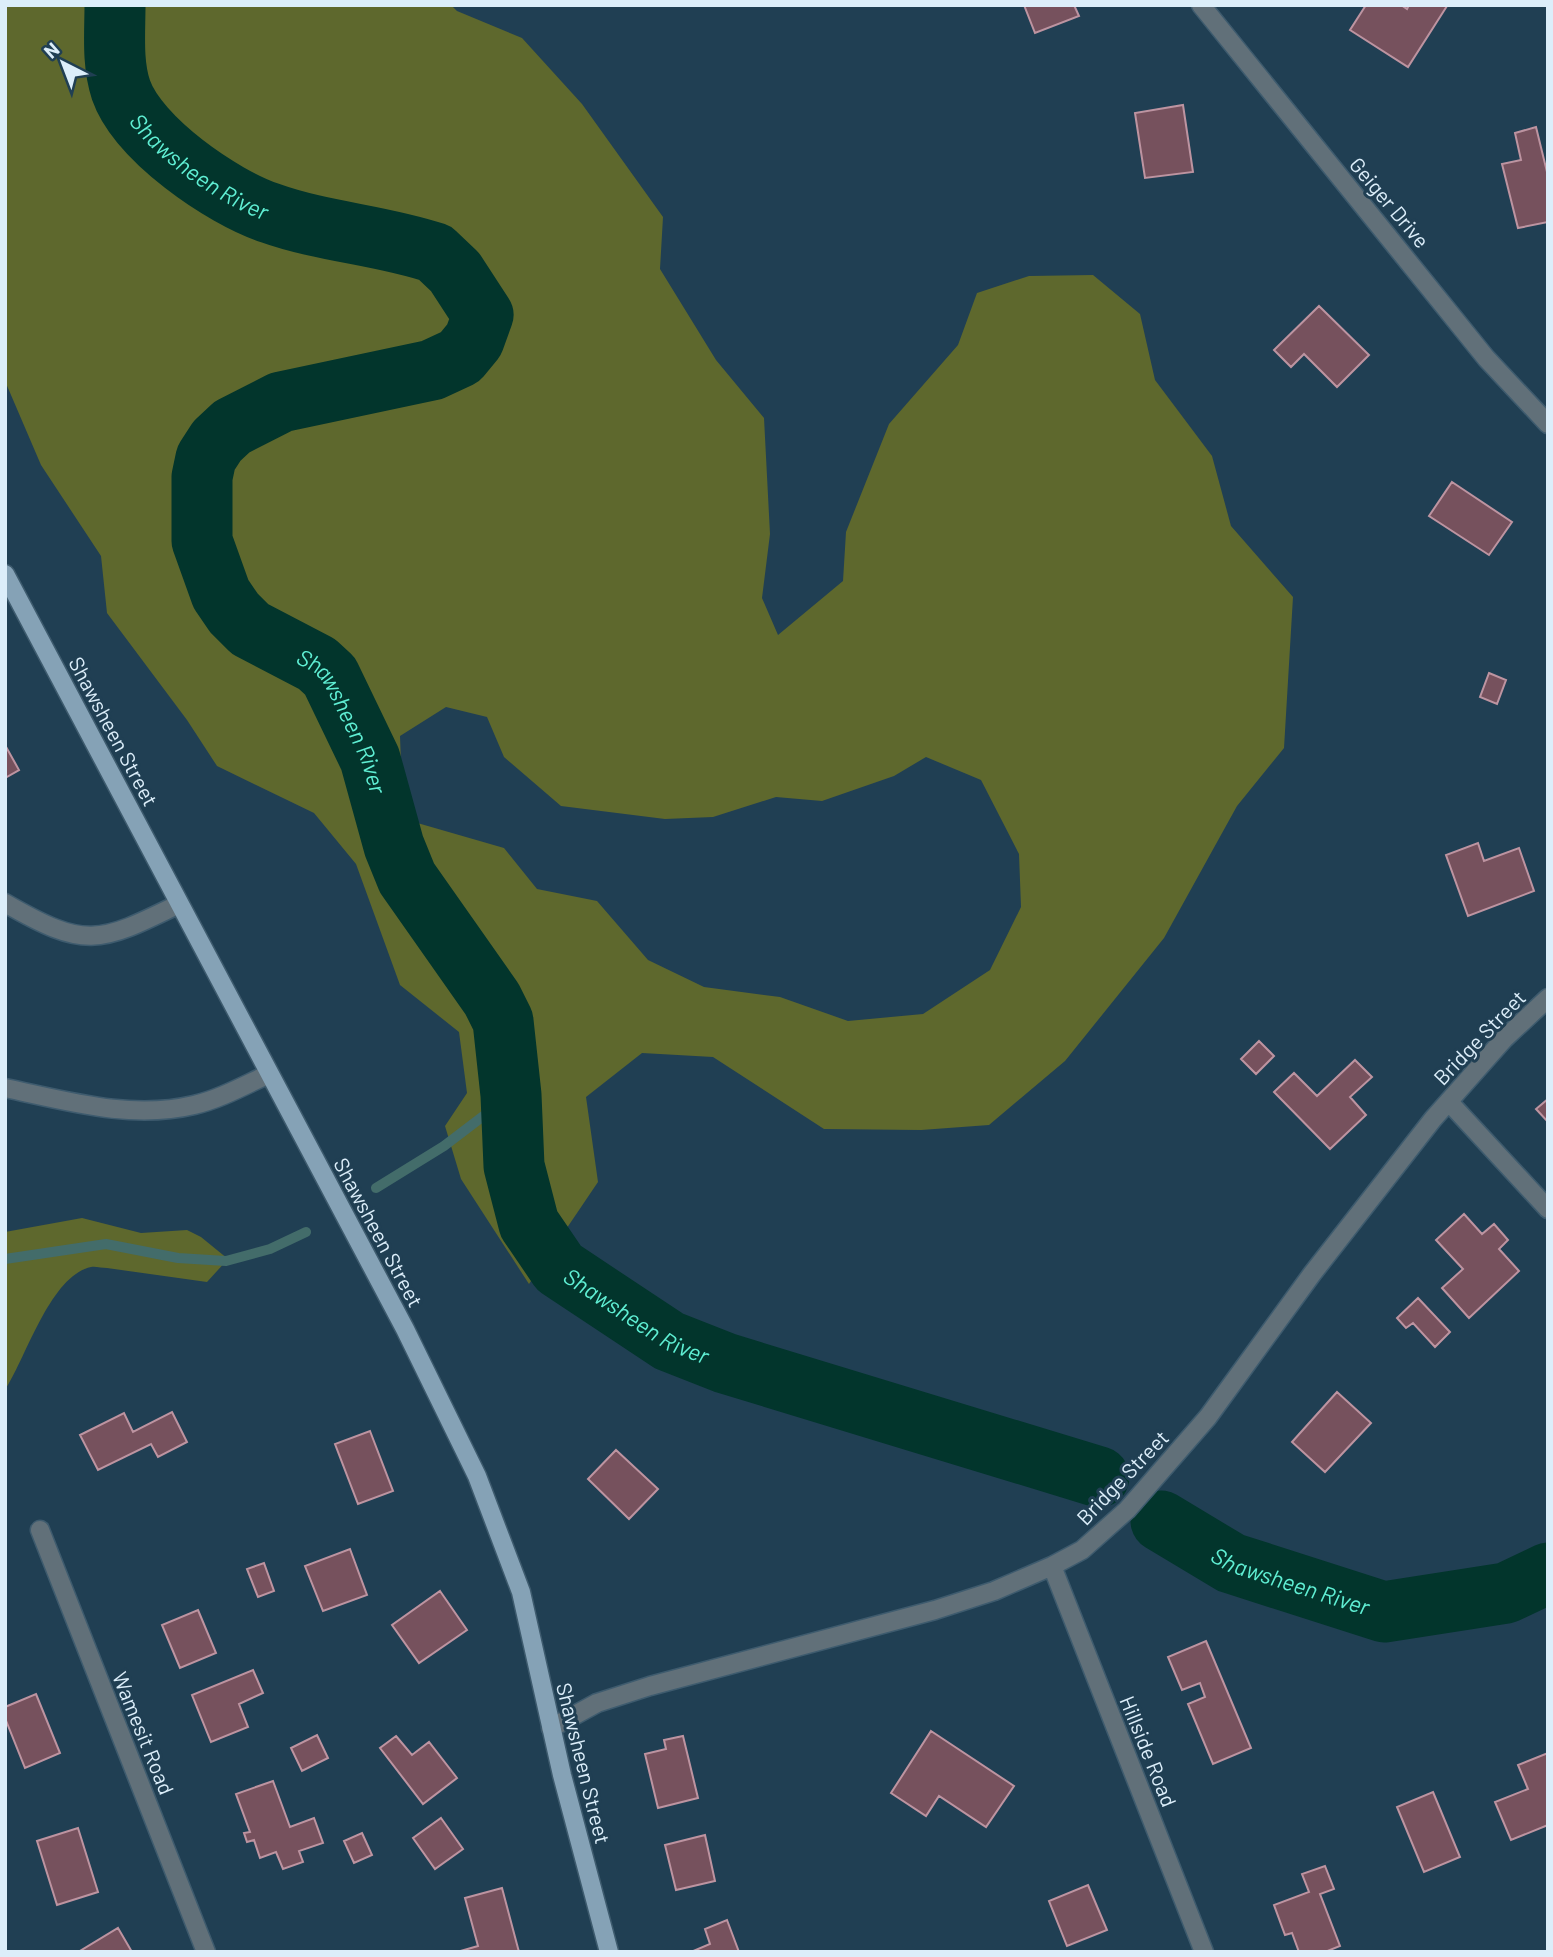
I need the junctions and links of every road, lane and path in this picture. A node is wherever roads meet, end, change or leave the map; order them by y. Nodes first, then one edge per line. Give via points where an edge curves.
1 (1200, 5) edge
2 (1548, 424) edge
3 (5, 574) edge
4 (5, 903) edge
5 (179, 904) junction
6 (1548, 998) edge
7 (269, 1074) junction
8 (5, 1088) edge
9 (1449, 1102) junction
10 (1548, 1209) edge
11 (40, 1530) dead end
12 (1052, 1566) junction
13 (551, 1728) junction
14 (206, 1952) edge
15 (609, 1952) edge
16 (1204, 1952) edge

1 - 2 street, Geiger Drive via 1486,358
3 - 5 main road, Shawsheen Street
4 - 5 street via 79,937 124,929
5 - 7 main road, Shawsheen Street
6 - 9 street, Bridge Street via 1504,1039
7 - 8 street via 195,1105 151,1110 104,1108
7 - 13 main road, Shawsheen Street via 405,1329 477,1476 522,1592
9 - 10 street
9 - 12 street, Bridge Street via 1312,1274 1209,1417 1127,1510 1082,1549
11 - 14 street, Wamesit Road
12 - 13 street, Bridge Street via 935,1609 597,1703
12 - 16 street, Hillside Road
13 - 15 main road, Shawsheen Street

